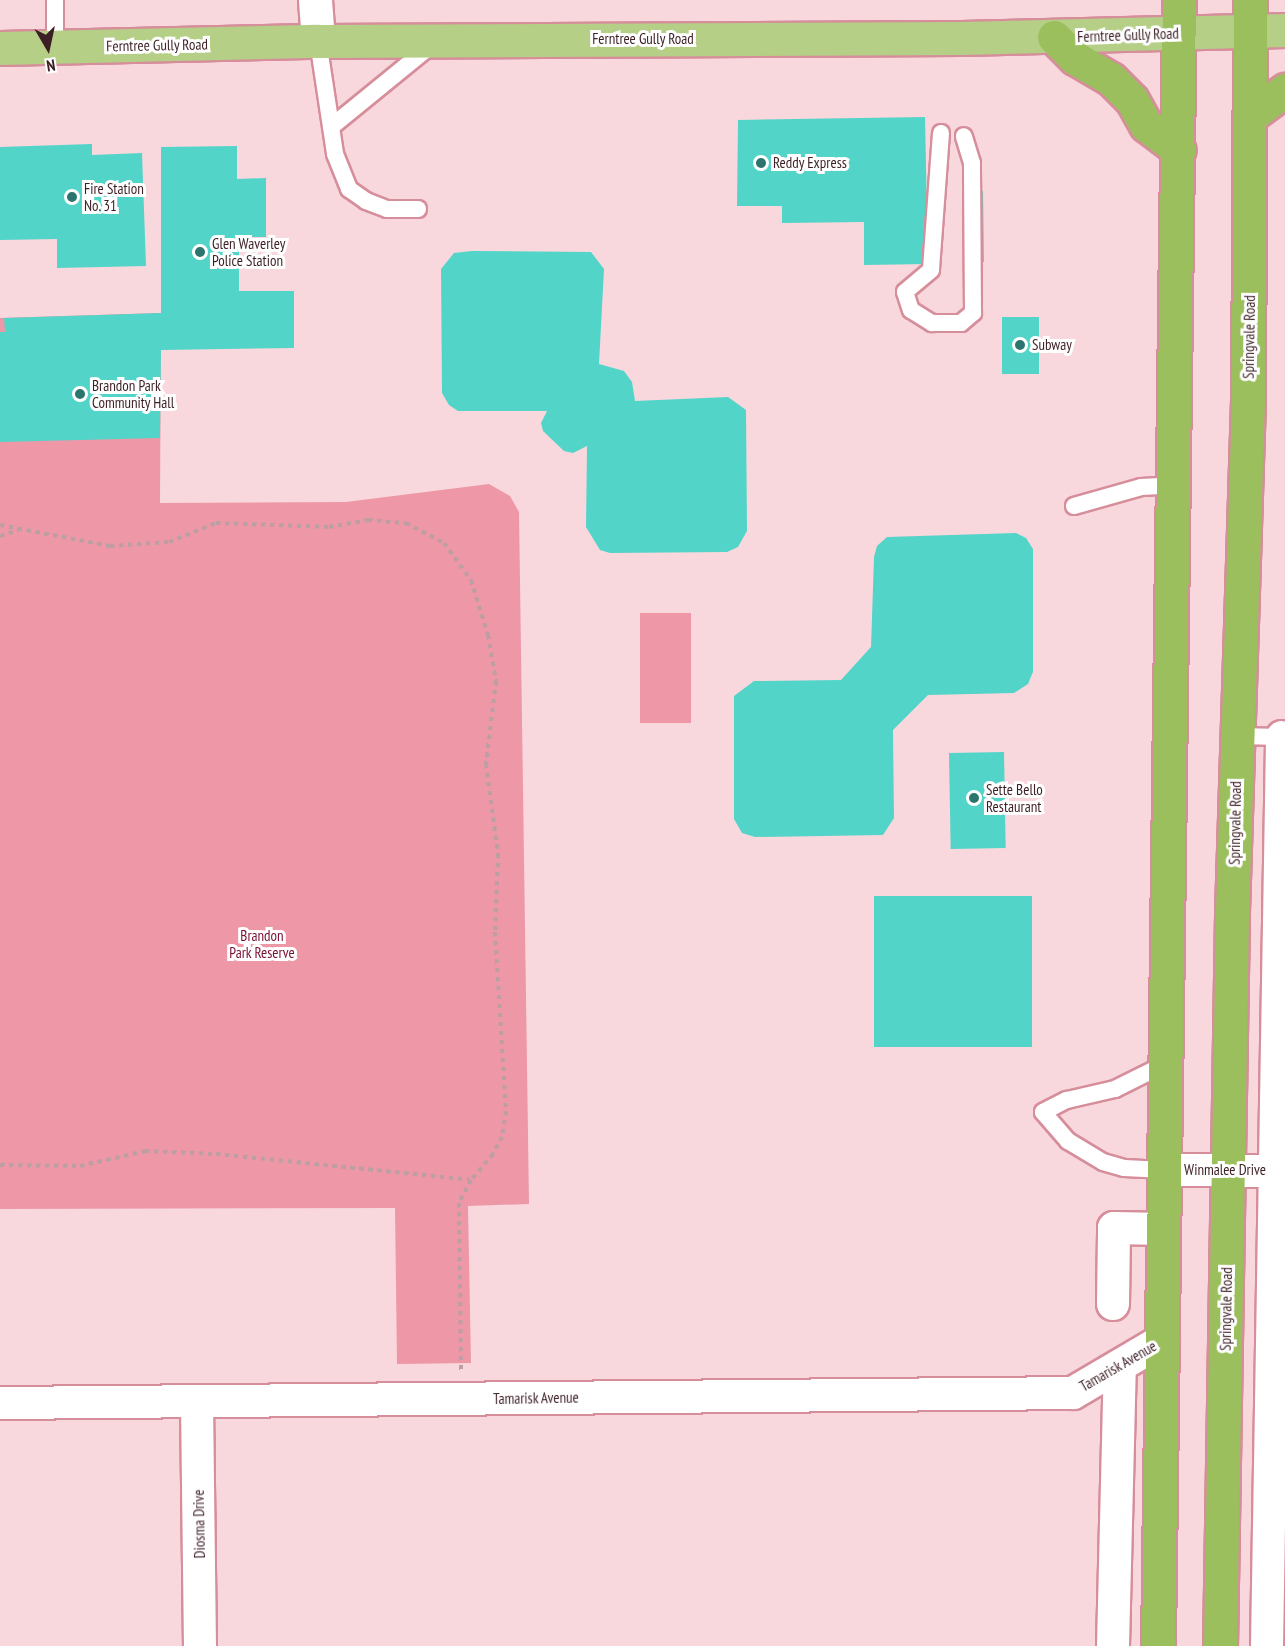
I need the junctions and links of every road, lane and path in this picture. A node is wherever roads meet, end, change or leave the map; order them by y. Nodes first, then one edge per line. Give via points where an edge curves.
1 (55, 0) edge
2 (315, 0) edge
3 (1179, 0) edge
4 (1250, 15) edge
5 (1285, 30) edge
6 (1180, 33) junction
7 (1054, 37) junction
8 (437, 40) junction
9 (318, 41) junction
10 (55, 47) junction
11 (0, 48) edge
12 (1285, 90) edge
13 (1250, 116) junction
14 (331, 127) junction
15 (941, 133) dead end
16 (964, 136) dead end
17 (1179, 150) junction
18 (418, 209) dead end
19 (1175, 485) junction
20 (1074, 506) dead end
21 (0, 525) edge
22 (20, 530) junction
23 (0, 536) edge
24 (1237, 736) junction
25 (1282, 737) joint
26 (1167, 1063) junction
27 (0, 1165) edge
28 (1165, 1170) junction
29 (1229, 1170) junction
30 (1280, 1171) edge
31 (471, 1180) junction
32 (1164, 1229) junction
33 (1113, 1304) dead end
34 (1163, 1340) junction
35 (1120, 1366) junction
36 (1073, 1393) junction
37 (461, 1399) junction
38 (197, 1402) junction
39 (0, 1403) edge
40 (1120, 1429) junction
41 (1277, 1558) edge
42 (200, 1646) edge
43 (1113, 1646) edge
44 (1158, 1646) edge
45 (1220, 1646) edge
46 (1267, 1646) edge

1 - 10 lane
2 - 9 street
3 - 6 highway
4 - 5 main road, Ferntree Gully Road
4 - 6 main road, Ferntree Gully Road
4 - 13 highway, Springvale Road
6 - 7 main road, Ferntree Gully Road
6 - 17 highway
7 - 8 main road, Ferntree Gully Road
7 - 17 highway via 1075,58 1116,84 1132,100 1146,125
8 - 9 main road, Ferntree Gully Road
8 - 14 lane via 414,63 379,85
9 - 10 main road, Ferntree Gully Road
9 - 14 lane
10 - 11 main road, Ferntree Gully Road
12 - 13 highway
13 - 24 highway, Springvale Road via 1247,442
14 - 18 lane via 335,154 349,189 387,209
15 - 16 lane via 931,270 905,292 911,310 932,323 961,323 973,313 972,163
17 - 19 highway
19 - 20 lane via 1141,487
19 - 26 highway
21 - 22 path
22 - 23 path
22 - 31 path via 110,546 169,542 216,523 329,527 368,520 406,523 444,543 471,580 488,635 496,681 486,764 498,854 495,932 506,1111 502,1137
24 - 25 lane
24 - 29 highway, Springvale Road
25 - 30 street
26 - 28 highway
26 - 28 lane via 1115,1089 1067,1100 1043,1112 1068,1141 1103,1162 1124,1168
27 - 31 path via 80,1166 145,1152 216,1155
28 - 29 street, Winmalee Drive
28 - 32 highway
29 - 30 street, Winmalee Drive
29 - 45 highway, Springvale Road
30 - 41 street
31 - 37 path via 459,1203
32 - 33 street via 1114,1228
32 - 34 highway
34 - 35 street, Tamarisk Avenue
34 - 44 highway
35 - 36 street, Tamarisk Avenue
35 - 40 street
36 - 37 street, Tamarisk Avenue
36 - 40 street, Tamarisk Avenue
37 - 38 street, Tamarisk Avenue
38 - 39 street, Tamarisk Avenue
38 - 42 street, Diosma Drive
40 - 43 street
41 - 46 street

